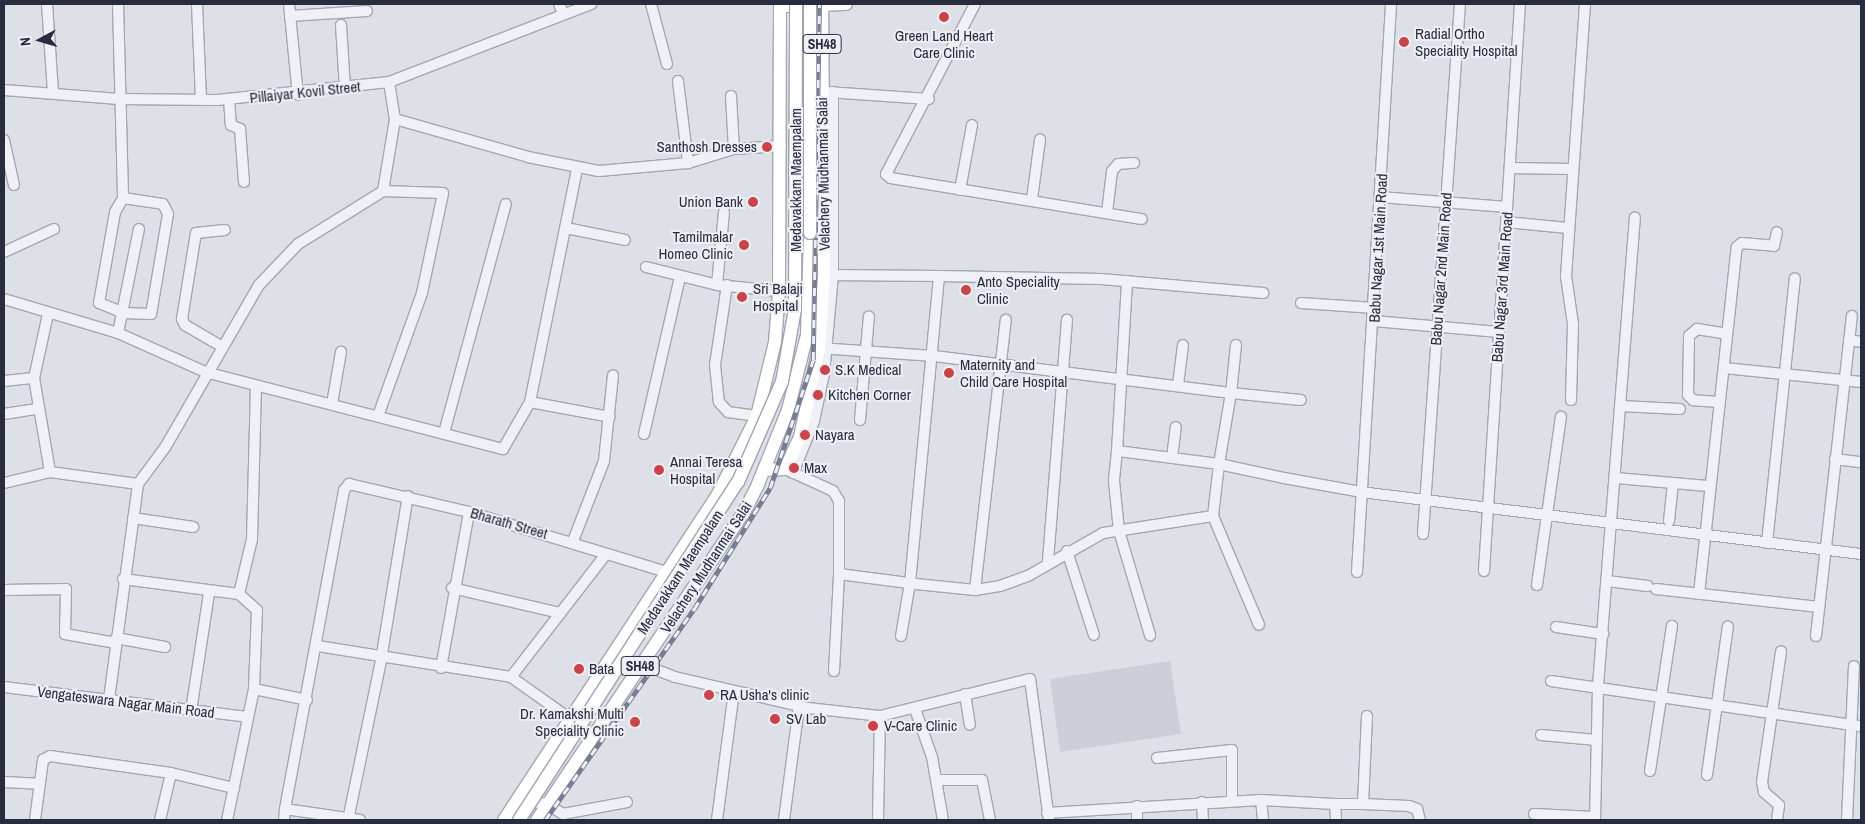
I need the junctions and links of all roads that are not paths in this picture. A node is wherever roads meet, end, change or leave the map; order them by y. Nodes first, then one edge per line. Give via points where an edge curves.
1 (47, 4) edge
2 (118, 4) edge
3 (197, 4) edge
4 (289, 4) edge
5 (591, 4) edge
6 (651, 4) edge
7 (796, 4) edge
8 (816, 4) edge
9 (846, 4) edge
10 (975, 4) edge
11 (1391, 4) edge
12 (1460, 4) edge
13 (1520, 4) edge
14 (1585, 4) edge
15 (780, 5) edge
16 (561, 9) edge
17 (367, 10) dead end
18 (290, 16) junction
19 (340, 25) dead end
20 (667, 64) dead end
21 (678, 80) dead end
22 (389, 82) junction
23 (780, 86) junction
24 (345, 88) junction
25 (826, 89) junction
26 (4, 90) edge
27 (53, 91) junction
28 (298, 95) junction
29 (731, 96) dead end
30 (119, 99) junction
31 (929, 99) junction
32 (201, 100) junction
33 (229, 100) junction
34 (395, 119) junction
35 (972, 125) dead end
36 (4, 140) edge
37 (1040, 140) dead end
38 (781, 146) junction
39 (734, 149) junction
40 (688, 163) junction
41 (1134, 163) dead end
42 (577, 168) junction
43 (1510, 168) junction
44 (1572, 169) junction
45 (244, 182) dead end
46 (14, 185) dead end
47 (960, 190) junction
48 (382, 191) junction
49 (1380, 197) junction
50 (123, 198) junction
51 (1032, 199) junction
52 (1447, 201) junction
53 (506, 204) dead end
54 (1507, 207) junction
55 (724, 212) dead end
56 (1107, 213) junction
57 (1635, 217) dead end
58 (1142, 219) dead end
59 (1506, 222) junction
60 (566, 228) junction
61 (1568, 228) junction
62 (54, 229) dead end
63 (139, 229) dead end
64 (224, 230) dead end
65 (1777, 232) dead end
66 (625, 240) dead end
67 (4, 252) edge
68 (646, 267) dead end
69 (829, 276) junction
70 (939, 276) junction
71 (680, 278) junction
72 (1795, 278) dead end
73 (1127, 281) junction
74 (722, 285) junction
75 (779, 291) junction
76 (1263, 293) dead end
77 (4, 299) edge
78 (1301, 302) dead end
79 (1375, 308) junction
80 (124, 313) junction
81 (48, 314) junction
82 (869, 316) dead end
83 (1852, 316) dead end
84 (1006, 320) dead end
85 (1068, 320) dead end
86 (1374, 321) junction
87 (1437, 326) junction
88 (1499, 332) junction
89 (118, 333) junction
90 (1728, 334) junction
91 (1849, 340) junction
92 (1861, 342) edge
93 (1183, 345) dead end
94 (1236, 345) dead end
95 (222, 346) junction
96 (823, 348) junction
97 (867, 350) junction
98 (341, 352) dead end
99 (934, 356) junction
100 (1001, 364) junction
101 (1724, 368) junction
102 (1061, 371) junction
103 (206, 372) junction
104 (613, 375) dead end
105 (1782, 375) junction
106 (1121, 377) junction
107 (34, 378) junction
108 (1844, 380) junction
109 (4, 381) edge
110 (1861, 382) edge
111 (1178, 385) junction
112 (256, 386) junction
113 (1231, 393) junction
114 (1301, 400) dead end
115 (1571, 400) dead end
116 (530, 402) junction
117 (1719, 402) junction
118 (332, 404) junction
119 (1621, 406) junction
120 (37, 409) junction
121 (1680, 409) dead end
122 (4, 414) edge
123 (378, 416) junction
124 (758, 416) junction
125 (1561, 417) dead end
126 (610, 418) junction
127 (860, 420) dead end
128 (1176, 427) dead end
129 (444, 434) junction
130 (644, 434) dead end
131 (1117, 451) junction
132 (1172, 458) junction
133 (1835, 459) junction
134 (1861, 462) edge
135 (1219, 464) junction
136 (764, 470) junction
137 (789, 471) junction
138 (50, 472) junction
139 (1616, 478) junction
140 (4, 483) edge
141 (1673, 483) junction
142 (138, 484) junction
143 (1708, 486) junction
144 (1361, 492) junction
145 (408, 496) junction
146 (1425, 500) junction
147 (1488, 508) junction
148 (468, 512) junction
149 (1212, 516) junction
150 (1550, 516) junction
151 (133, 518) junction
152 (1669, 521) dead end
153 (1612, 524) junction
154 (193, 528) dead end
155 (1118, 531) junction
156 (1423, 534) dead end
157 (1704, 536) junction
158 (573, 541) junction
159 (1767, 543) junction
160 (1824, 550) junction
161 (1067, 551) junction
162 (606, 554) junction
163 (1861, 554) edge
164 (1048, 561) junction
165 (1484, 571) dead end
166 (667, 572) junction
167 (1357, 572) dead end
168 (839, 574) junction
169 (123, 579) junction
170 (1607, 582) junction
171 (910, 583) junction
172 (1537, 585) dead end
173 (452, 588) junction
174 (4, 590) edge
175 (975, 590) junction
176 (209, 593) junction
177 (238, 594) junction
178 (1699, 594) junction
179 (1819, 607) junction
180 (560, 613) junction
181 (1259, 625) dead end
182 (1672, 626) dead end
183 (1728, 626) dead end
184 (1556, 627) dead end
185 (1603, 634) junction
186 (1094, 635) dead end
187 (1150, 635) dead end
188 (901, 636) dead end
189 (1816, 636) dead end
190 (116, 640) junction
191 (318, 646) junction
192 (164, 647) dead end
193 (1781, 651) dead end
194 (381, 660) junction
195 (641, 664) junction
196 (1854, 666) dead end
197 (441, 668) junction
198 (834, 671) dead end
199 (511, 678) junction
200 (1551, 681) dead end
201 (1598, 686) junction
202 (4, 687) edge
203 (254, 689) junction
204 (734, 691) junction
205 (966, 694) junction
206 (1662, 696) junction
207 (109, 699) junction
208 (307, 700) junction
209 (1718, 704) junction
210 (799, 706) junction
211 (915, 709) junction
212 (192, 710) junction
213 (1773, 712) junction
214 (880, 716) junction
215 (1367, 716) dead end
216 (247, 717) junction
217 (571, 718) junction
218 (970, 725) dead end
219 (1856, 726) edge
220 (593, 735) junction
221 (1541, 735) dead end
222 (1597, 740) junction
223 (1157, 758) dead end
224 (1650, 771) dead end
225 (171, 773) junction
226 (1707, 775) dead end
227 (938, 780) junction
228 (4, 782) edge
229 (39, 784) junction
230 (234, 788) junction
231 (517, 800) junction
232 (1232, 800) junction
233 (1261, 800) junction
234 (627, 802) dead end
235 (1202, 802) junction
236 (547, 804) junction
237 (1336, 804) junction
238 (1363, 804) junction
239 (1137, 806) junction
240 (285, 809) junction
241 (1534, 814) dead end
242 (1048, 816) edge
243 (1595, 818) edge
244 (348, 819) edge
245 (35, 820) edge
246 (160, 820) edge
247 (227, 820) edge
248 (284, 820) edge
249 (360, 820) edge
250 (504, 820) edge
251 (519, 820) edge
252 (537, 820) edge
253 (717, 820) edge
254 (784, 820) edge
255 (878, 820) edge
256 (943, 820) edge
257 (990, 820) edge
258 (1137, 820) edge
259 (1203, 820) edge
260 (1262, 820) edge
261 (1336, 820) edge
262 (1420, 820) edge
263 (1777, 820) edge
264 (1846, 820) edge

1 - 27 street
2 - 30 street
3 - 32 street
4 - 18 street
5 - 16 street, Pillaiyar Kovil Street
6 - 20 street
7 - 251 main road, Medavakkam Maempalam, bridge via 796,294 782,382 738,482
8 - 9 main road
8 - 15 main road
8 - 25 main road, Velachery Mudhanmai Salai / SH48
8 - 136 main road, Velachery Mudhanmai Salai, bridge via 807,335 788,410
10 - 31 street
11 - 49 street, Babu Nagar 1st Main Road
12 - 52 street, Babu Nagar 2nd Main Road
13 - 43 street, Babu Nagar 3rd Main Road
14 - 44 street
15 - 23 main road, Velachery Mudhanmai Salai / SH48
16 - 22 street, Pillaiyar Kovil Street
17 - 18 street
18 - 28 street
19 - 24 street
21 - 40 street
22 - 24 street, Pillaiyar Kovil Street
22 - 34 street
23 - 25 main road
23 - 38 main road, Velachery Mudhanmai Salai / SH48
24 - 28 street, Pillaiyar Kovil Street
25 - 31 street
25 - 69 main road, Velachery Mudhanmai Salai / SH48
26 - 27 street, Pillaiyar Kovil Street
27 - 30 street, Pillaiyar Kovil Street
28 - 33 street, Pillaiyar Kovil Street
29 - 39 street
30 - 32 street, Pillaiyar Kovil Street
30 - 50 street
31 - 47 street via 886,174
32 - 33 street, Pillaiyar Kovil Street
33 - 45 street via 231,125 240,129
34 - 42 street
34 - 48 street
35 - 47 street
36 - 46 street
37 - 51 street
38 - 39 street
38 - 75 main road, Velachery Mudhanmai Salai / SH48
39 - 40 street
40 - 42 street via 636,170
41 - 56 street via 1118,164 1112,171
42 - 60 street
43 - 44 street
43 - 54 street, Babu Nagar 3rd Main Road
44 - 61 street
47 - 51 street
48 - 95 street via 298,244 258,285
48 - 123 street via 443,193 422,293
49 - 52 street
49 - 79 street, Babu Nagar 1st Main Road
50 - 80 street via 115,212 99,303
50 - 80 street via 163,204 168,214 152,314
51 - 56 street
52 - 54 street
52 - 87 street, Babu Nagar 2nd Main Road
53 - 129 street
54 - 59 street, Babu Nagar 3rd Main Road
55 - 74 street
56 - 58 street
57 - 119 street
59 - 61 street
59 - 88 street, Babu Nagar 3rd Main Road
60 - 66 street
60 - 116 street
61 - 115 street
62 - 67 street
63 - 80 street
64 - 95 street via 196,234 182,319 185,326
65 - 90 street via 1774,246 1739,243
68 - 71 street
69 - 70 street
69 - 96 main road, Velachery Mudhanmai Salai / SH48
70 - 73 street
70 - 99 street
71 - 74 street
71 - 130 street
72 - 105 street
73 - 76 street
73 - 106 street
74 - 75 street
74 - 124 street via 715,364 719,402 728,412
75 - 124 main road, Velachery Mudhanmai Salai / SH48 via 775,342
77 - 81 street
78 - 79 street
79 - 86 street, Babu Nagar 1st Main Road
80 - 89 street
81 - 89 street
81 - 107 street
82 - 97 street
83 - 91 street
84 - 100 street
85 - 102 street
86 - 87 street
86 - 144 street, Babu Nagar 1st Main Road
87 - 88 street
87 - 146 street, Babu Nagar 2nd Main Road
88 - 147 street, Babu Nagar 3rd Main Road
89 - 103 street
90 - 101 street
90 - 117 street via 1697,329 1689,336 1688,394 1693,400
91 - 92 street
91 - 108 street
93 - 111 street
94 - 113 street
95 - 103 street
96 - 97 street
96 - 137 main road, Velachery Mudhanmai Salai / SH48
97 - 99 street
97 - 127 street
98 - 118 street
99 - 100 street
99 - 171 street
100 - 102 street
100 - 175 street
101 - 105 street
101 - 117 street
102 - 106 street
102 - 164 street
103 - 112 street
103 - 142 street via 166,446
104 - 126 street
105 - 108 street
105 - 159 street
106 - 111 street
106 - 131 street
107 - 109 street
107 - 120 street
108 - 110 street
108 - 133 street
111 - 113 street
112 - 118 street
112 - 177 street via 252,539
113 - 114 street
113 - 135 street
116 - 126 street
116 - 129 street via 503,450
117 - 143 street
118 - 123 street
119 - 121 street
119 - 139 street
120 - 122 street
120 - 138 street
123 - 129 street
124 - 166 main road, Velachery Mudhanmai Salai / SH48 via 737,463
125 - 150 street
126 - 158 street via 604,461
128 - 132 street
131 - 132 street
131 - 155 street
132 - 135 street
133 - 134 street
133 - 160 street
135 - 144 street
135 - 149 street
136 - 137 main road
136 - 195 main road, Velachery Mudhanmai Salai / SH48 via 743,514
137 - 168 street via 833,492 839,501
138 - 140 street
138 - 142 street
139 - 141 street
139 - 153 street
141 - 143 street
141 - 152 street
142 - 151 street
143 - 157 street
144 - 146 street
144 - 167 street, Babu Nagar 1st Main Road
145 - 148 street, Bharath Street
145 - 191 street, Bharath Street via 349,484 344,490
145 - 194 street
146 - 147 street
146 - 156 street, Babu Nagar 2nd Main Road
147 - 150 street
147 - 165 street, Babu Nagar 3rd Main Road
148 - 158 street, Bharath Street
148 - 173 street
149 - 155 street
149 - 181 street
150 - 153 street
150 - 172 street
151 - 154 street
151 - 169 street
153 - 157 street
153 - 170 street
155 - 161 street via 1103,533
155 - 187 street
157 - 159 street
157 - 178 street
158 - 162 street, Bharath Street
159 - 160 street
160 - 163 street
160 - 179 street
161 - 164 street
161 - 186 street
162 - 166 street, Bharath Street
162 - 180 street
164 - 175 street via 1028,576
166 - 217 main road, Velachery Mudhanmai Salai / SH48
168 - 171 street
168 - 198 street
169 - 176 street
169 - 190 street
170 - 178 street
170 - 185 street
171 - 175 street
171 - 188 street
173 - 180 street
173 - 197 street
174 - 190 street via 66,589 65,634
176 - 177 street
176 - 212 street
177 - 203 street via 254,605 259,620
178 - 179 street
179 - 189 street
180 - 199 street
182 - 206 street
183 - 209 street
184 - 185 street
185 - 201 street
190 - 192 street
190 - 207 street
191 - 194 street
191 - 208 street
193 - 213 street
194 - 197 street
194 - 244 street
195 - 204 street
195 - 220 main road, Velachery Mudhanmai Salai / SH48
196 - 219 street
197 - 199 street
199 - 217 street
200 - 201 street
201 - 206 street
201 - 222 street
202 - 207 street, Vengateswara Nagar Main Road
203 - 208 street
203 - 216 street
204 - 210 street
204 - 253 street
205 - 211 street
205 - 218 street
205 - 242 street via 1030,679
206 - 209 street
206 - 224 street
207 - 212 street, Vengateswara Nagar Main Road
208 - 240 street
209 - 213 street
209 - 226 street
210 - 214 street
210 - 254 street
211 - 214 street
211 - 227 street
212 - 216 street, Vengateswara Nagar Main Road
213 - 219 street
213 - 263 street via 1762,787 1779,805
214 - 255 street
215 - 238 street
216 - 230 street
217 - 220 street
217 - 231 main road, Velachery Mudhanmai Salai / SH48
219 - 264 street
220 - 236 main road, Velachery Mudhanmai Salai / SH48
221 - 222 street
222 - 243 street
223 - 232 street via 1232,750
225 - 229 street via 50,756 43,760
225 - 230 street
225 - 246 street
227 - 256 street
227 - 257 street via 982,780
228 - 229 street
229 - 245 street
230 - 247 street
231 - 236 street
231 - 250 main road, Velachery Mudhanmai Salai / SH48
232 - 233 street
232 - 235 street
233 - 237 street
233 - 260 street
234 - 236 street via 563,814
235 - 239 street
235 - 259 street
236 - 252 main road, Velachery Mudhanmai Salai / SH48
237 - 238 street
237 - 261 street
238 - 262 street via 1409,806 1417,809
239 - 242 street
239 - 258 street
240 - 244 street
240 - 248 street
241 - 243 street
244 - 249 street

